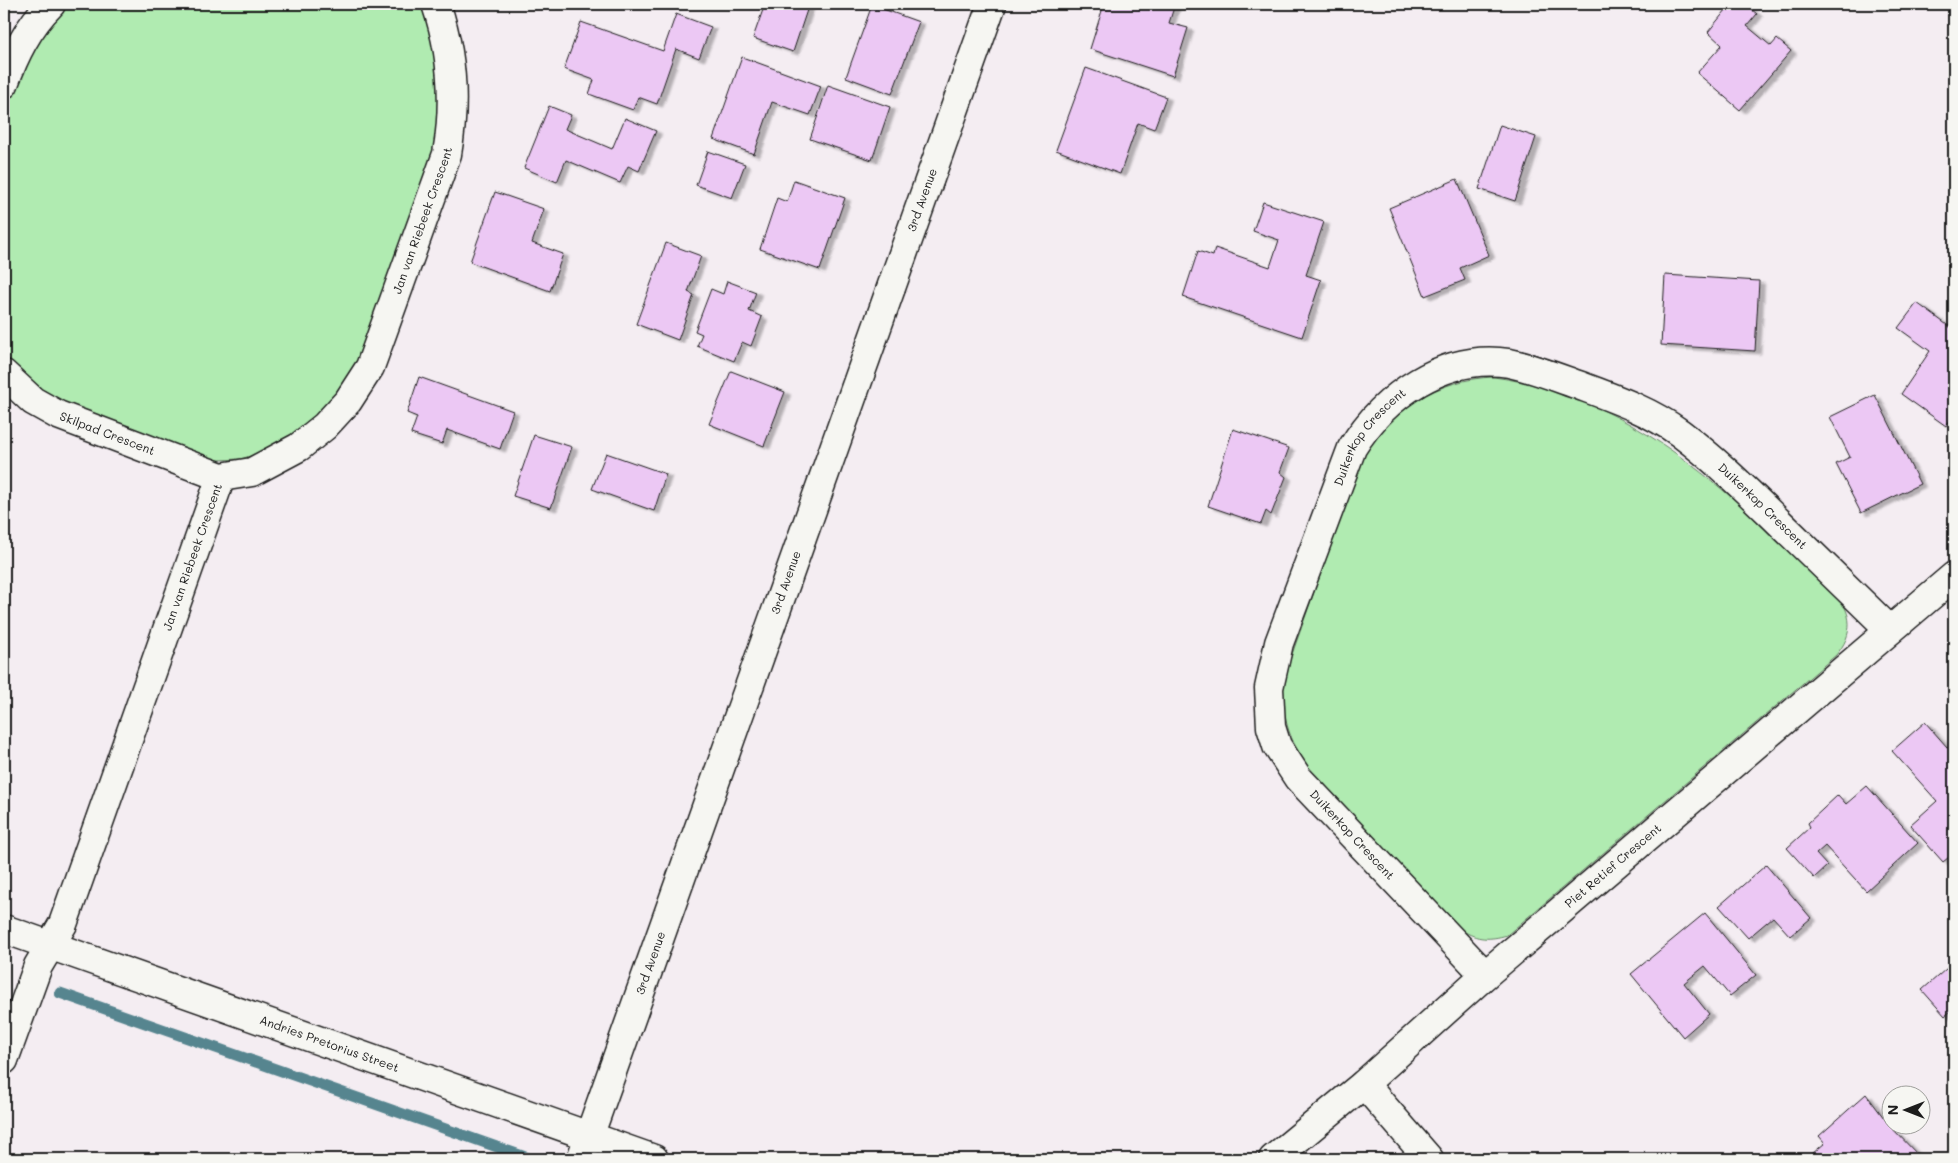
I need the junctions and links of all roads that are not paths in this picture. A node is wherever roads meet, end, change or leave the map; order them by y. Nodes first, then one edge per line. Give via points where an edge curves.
1 (51, 4) edge
2 (436, 4) edge
3 (992, 4) edge
4 (4, 84) edge
5 (4, 374) edge
6 (221, 477) junction
7 (1954, 576) edge
8 (1890, 630) junction
9 (4, 929) edge
10 (52, 946) junction
11 (1485, 975) junction
12 (4, 1060) edge
13 (1364, 1084) junction
14 (585, 1148) edge
15 (654, 1159) edge
16 (1273, 1159) edge
17 (1429, 1159) edge

1 - 4 street via 13,57
2 - 6 street, Jan van Riebeek Crescent via 453,74 452,128 447,154 370,367 348,401 299,447 252,472
3 - 14 street, 3rd Avenue
5 - 6 street, Skilpad Crescent via 34,401 58,415
6 - 10 street, Jan van Riebeek Crescent via 66,915
7 - 8 street, Piet Retief Crescent
8 - 11 street, Piet Retief Crescent
8 - 11 street, Duikerkop Crescent via 1719,464 1678,432 1632,405 1533,369 1508,363 1482,362 1429,376 1382,408 1365,426 1352,448 1279,643 1268,688 1272,728 1277,746 1298,778
9 - 10 street, Andries Pretorius Street
10 - 12 street, Jan van Riebeek Crescent via 38,966
10 - 14 street, Andries Pretorius Street
11 - 13 street, Piet Retief Crescent
13 - 16 street, Piet Retief Crescent
13 - 17 street
14 - 15 street, Andries Pretorius Street

